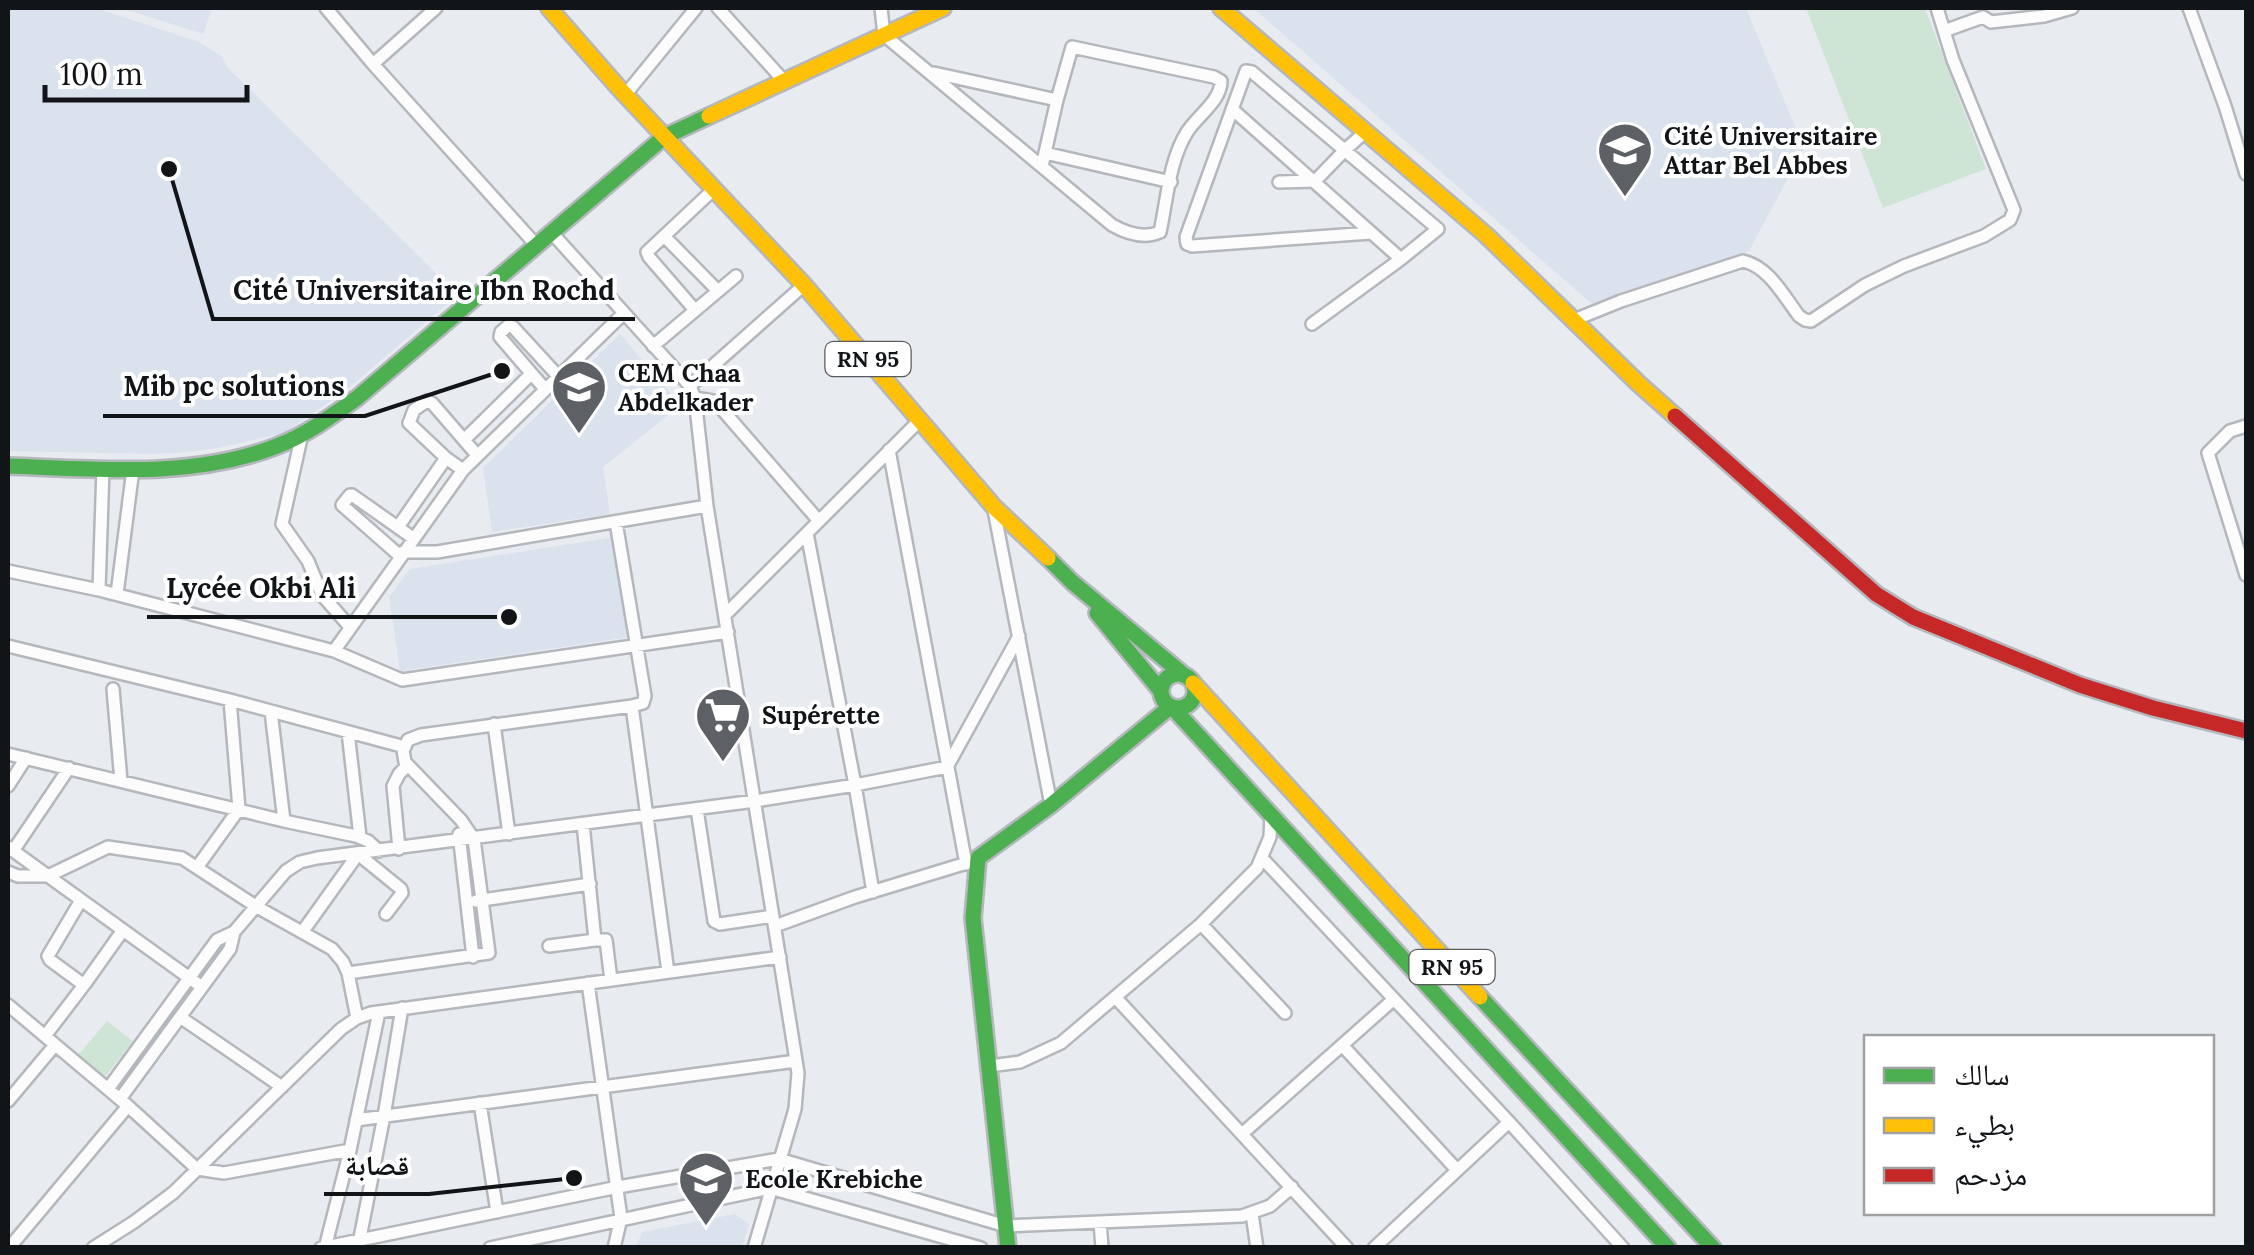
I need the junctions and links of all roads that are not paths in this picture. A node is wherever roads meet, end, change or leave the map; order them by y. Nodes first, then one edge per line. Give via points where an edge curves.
1 (326, 8) edge
2 (436, 8) edge
3 (549, 8) edge
4 (696, 8) edge
5 (718, 8) edge
6 (881, 8) edge
7 (943, 8) edge
8 (1221, 8) edge
9 (1937, 8) edge
10 (2072, 8) edge
11 (2189, 8) edge
12 (1944, 30) junction
13 (884, 35) junction
14 (373, 64) junction
15 (930, 72) junction
16 (784, 81) junction
17 (625, 95) junction
18 (1057, 100) junction
19 (1232, 109) junction
20 (1365, 132) junction
21 (664, 137) junction
22 (1346, 149) junction
23 (1044, 160) junction
24 (2246, 174) edge
25 (1315, 181) junction
26 (1170, 182) junction
27 (1279, 182) dead end
28 (713, 190) junction
29 (552, 233) junction
30 (1371, 233) junction
31 (664, 236) junction
32 (537, 246) junction
33 (1401, 259) junction
34 (736, 276) dead end
35 (804, 285) junction
36 (718, 290) junction
37 (694, 309) junction
38 (624, 313) junction
39 (1574, 320) junction
40 (1312, 324) dead end
41 (653, 346) junction
42 (531, 374) junction
43 (558, 376) junction
44 (544, 390) junction
45 (692, 392) junction
46 (920, 420) junction
47 (2246, 426) edge
48 (302, 434) junction
49 (464, 440) junction
50 (890, 450) junction
51 (478, 456) junction
52 (446, 458) junction
53 (8, 466) edge
54 (103, 468) junction
55 (133, 469) junction
56 (463, 470) junction
57 (707, 506) junction
58 (994, 507) junction
59 (616, 522) junction
60 (818, 522) junction
61 (398, 528) junction
62 (807, 533) junction
63 (413, 538) junction
64 (402, 554) junction
65 (2245, 568) edge
66 (8, 571) edge
67 (1072, 582) junction
68 (100, 590) junction
69 (117, 594) junction
70 (725, 615) junction
71 (350, 627) junction
72 (728, 632) junction
73 (1018, 636) junction
74 (8, 646) edge
75 (637, 646) junction
76 (334, 651) junction
77 (1189, 680) junction
78 (113, 689) dead end
79 (230, 700) junction
80 (1166, 700) junction
81 (632, 706) junction
82 (272, 712) junction
83 (494, 724) junction
84 (2242, 728) edge
85 (348, 732) junction
86 (404, 746) junction
87 (8, 754) edge
88 (26, 758) junction
89 (408, 765) junction
90 (947, 767) junction
91 (69, 768) junction
92 (121, 781) junction
93 (855, 785) junction
94 (8, 786) edge
95 (755, 801) junction
96 (1051, 805) junction
97 (240, 809) junction
98 (697, 809) junction
99 (1271, 814) junction
100 (647, 816) junction
101 (461, 820) junction
102 (284, 821) junction
103 (583, 824) junction
104 (509, 834) junction
105 (360, 838) junction
106 (474, 838) junction
107 (458, 841) junction
108 (399, 848) junction
109 (10, 849) edge
110 (379, 851) junction
111 (358, 854) junction
112 (1262, 858) junction
113 (972, 861) junction
114 (198, 866) junction
115 (8, 872) edge
116 (48, 876) junction
117 (590, 884) junction
118 (873, 892) junction
119 (81, 900) junction
120 (482, 900) junction
121 (466, 903) junction
122 (256, 907) junction
123 (386, 914) dead end
124 (774, 921) junction
125 (1201, 924) junction
126 (124, 930) junction
127 (302, 931) junction
128 (234, 932) junction
129 (595, 940) junction
130 (549, 946) dead end
131 (473, 956) junction
132 (780, 957) junction
133 (668, 972) junction
134 (348, 974) junction
135 (190, 977) junction
136 (611, 980) junction
137 (588, 983) junction
138 (84, 985) junction
139 (202, 987) junction
140 (1116, 998) junction
141 (1394, 998) junction
142 (8, 1004) edge
143 (402, 1008) junction
144 (379, 1012) junction
145 (1285, 1013) dead end
146 (180, 1017) junction
147 (357, 1018) junction
148 (146, 1037) junction
149 (50, 1040) junction
150 (1342, 1045) junction
151 (158, 1046) junction
152 (796, 1061) junction
153 (990, 1066) junction
154 (603, 1086) junction
155 (282, 1087) junction
156 (108, 1089) junction
157 (8, 1101) edge
158 (124, 1102) junction
159 (480, 1103) junction
160 (384, 1116) junction
161 (356, 1120) junction
162 (1509, 1122) junction
163 (1243, 1133) junction
164 (350, 1150) junction
165 (779, 1159) junction
166 (198, 1169) junction
167 (1457, 1170) junction
168 (618, 1186) junction
169 (1292, 1187) junction
170 (770, 1188) junction
171 (497, 1212) junction
172 (1252, 1214) junction
173 (622, 1218) junction
174 (1100, 1222) junction
175 (1006, 1226) junction
176 (359, 1243) edge
177 (515, 1244) edge
178 (956, 1244) edge
179 (1614, 1245) edge
180 (324, 1247) edge
181 (9, 1248) edge
182 (93, 1248) edge
183 (490, 1248) edge
184 (614, 1248) edge
185 (754, 1248) edge
186 (981, 1248) edge
187 (1008, 1248) edge
188 (1102, 1248) edge
189 (1257, 1248) edge
190 (1347, 1248) edge
191 (1374, 1248) edge
192 (1668, 1248) edge
193 (1713, 1248) edge

1 - 14 street
2 - 14 street
3 - 17 main road
4 - 17 street
5 - 16 street
6 - 13 street
7 - 13 main road
8 - 20 main road
9 - 12 street
10 - 12 street via 1991,22 1983,17
11 - 24 street
12 - 39 street via 2014,210 2010,220 1865,285 1811,321 1798,316 1768,275 1743,261
13 - 15 street
13 - 16 main road
14 - 32 street
15 - 18 street
15 - 23 street
16 - 21 main road
17 - 21 main road
18 - 23 street
18 - 26 street via 1075,46 1217,78 1221,90 1180,143
19 - 22 street via 1251,71
19 - 25 street
19 - 30 street via 1187,244
20 - 22 street
20 - 39 main road
21 - 28 main road, RN 95
21 - 29 main road
22 - 25 street
22 - 33 street via 1438,227
23 - 26 street
23 - 26 street via 1112,225 1132,234 1160,232
25 - 27 street
25 - 30 street
28 - 31 street
28 - 35 main road, RN 95
29 - 32 main road
29 - 38 street
30 - 33 street
31 - 36 street
31 - 37 street via 648,256
32 - 48 main road via 357,398
33 - 40 street
34 - 36 street
35 - 45 street
35 - 46 main road, RN 95
36 - 37 street
37 - 41 street
38 - 41 street
38 - 43 street
39 - 84 main road via 1720,458 1899,610 2080,685
41 - 45 street
42 - 43 street via 500,337 508,326
42 - 44 street
42 - 49 street
43 - 44 street
44 - 51 street
45 - 57 street
45 - 60 street via 720,407
46 - 50 street
46 - 58 main road, RN 95
47 - 65 street via 2230,431 2208,453
48 - 55 main road via 236,458
48 - 71 street via 282,524 322,595
49 - 51 street
49 - 52 street via 430,401 414,410 409,423
50 - 60 street
50 - 90 street
51 - 56 street
52 - 56 street
52 - 61 street
53 - 54 main road
54 - 55 main road
54 - 68 street
55 - 69 street
56 - 63 street
57 - 59 street
57 - 70 street
58 - 67 main road, RN 95
58 - 73 street
59 - 64 street
59 - 75 street
60 - 62 street
61 - 63 street
61 - 64 street via 352,495 342,506
62 - 70 street
62 - 93 street
63 - 64 street
64 - 71 street
66 - 68 street
67 - 77 main road, RN 95
67 - 80 main road, RN 95
68 - 69 street
69 - 76 street
70 - 72 street
71 - 76 street
72 - 75 street
72 - 95 street
73 - 90 street
73 - 96 street
74 - 79 street
75 - 76 street via 412,680
75 - 81 street via 645,700
77 - 80 main road via 1180,674 1164,680
77 - 80 main road via 1195,694 1190,704
77 - 193 main road, RN 95
78 - 92 street
79 - 82 street
79 - 97 street
80 - 96 main road via 1133,739
80 - 99 main road, RN 95
81 - 83 street
81 - 100 street
82 - 85 street
82 - 102 street
83 - 86 street via 421,735
83 - 104 street
85 - 86 street
85 - 105 street
86 - 89 street
87 - 88 street
88 - 91 street
88 - 94 street
89 - 101 street
89 - 108 street via 393,786
90 - 93 street
90 - 113 street
91 - 92 street
91 - 109 street
92 - 97 street
93 - 95 street
93 - 118 street
95 - 98 street
95 - 124 street
96 - 113 main road
97 - 102 street
97 - 114 street
98 - 100 street
98 - 124 street via 716,923
99 - 112 street
99 - 192 main road, RN 95
100 - 103 street
100 - 133 street
101 - 106 street
101 - 107 street
102 - 105 street
103 - 104 street
103 - 117 street
104 - 106 street
105 - 110 street
106 - 107 street
106 - 120 street
107 - 108 street
107 - 121 street
108 - 110 street
109 - 116 street
110 - 111 street
111 - 122 street via 300,862
111 - 123 street via 402,889
111 - 127 street
112 - 125 street
112 - 141 street
113 - 118 street
113 - 153 main road
114 - 116 street via 108,847
114 - 122 street
115 - 116 street
116 - 119 street
117 - 120 street
117 - 129 street
118 - 124 street
119 - 126 street
119 - 138 street via 48,958
120 - 121 street
120 - 131 street via 490,954
121 - 131 street
122 - 127 street
122 - 128 street
124 - 132 street
125 - 140 street
125 - 145 street
126 - 135 street
126 - 138 street
127 - 134 street via 332,949
128 - 135 street via 216,940
128 - 139 street
129 - 130 street
129 - 136 street via 606,940
131 - 134 street
132 - 133 street
132 - 152 street
133 - 136 street
134 - 147 street
135 - 139 street
135 - 148 street
136 - 137 street
137 - 143 street
137 - 154 street
138 - 149 street
139 - 146 street
140 - 153 street via 1048,1051
140 - 163 street
141 - 150 street
141 - 162 street
142 - 149 street
143 - 144 street
143 - 160 street
144 - 147 street
144 - 161 street
146 - 151 street
146 - 155 street
147 - 155 street
148 - 151 street
148 - 156 street
149 - 156 street
149 - 157 street
150 - 163 street
150 - 167 street
151 - 158 street
152 - 154 street
152 - 165 street via 795,1110
153 - 175 main road
154 - 159 street
154 - 168 street
155 - 166 street
156 - 158 street
158 - 166 street
158 - 181 street
159 - 160 street
159 - 171 street
160 - 161 street
160 - 176 street
161 - 164 street
162 - 167 street
162 - 179 street
163 - 169 street
164 - 166 street via 224,1172
164 - 180 street
165 - 168 street
165 - 170 street
165 - 175 street
166 - 182 street
167 - 191 street
168 - 171 street
168 - 173 street
169 - 172 street
169 - 190 street
170 - 173 street
170 - 178 street
170 - 185 street
171 - 176 street
172 - 174 street
172 - 189 street
173 - 177 street
173 - 184 street
174 - 175 street
174 - 188 street
175 - 187 main road
176 - 180 street
177 - 183 street
178 - 186 street

